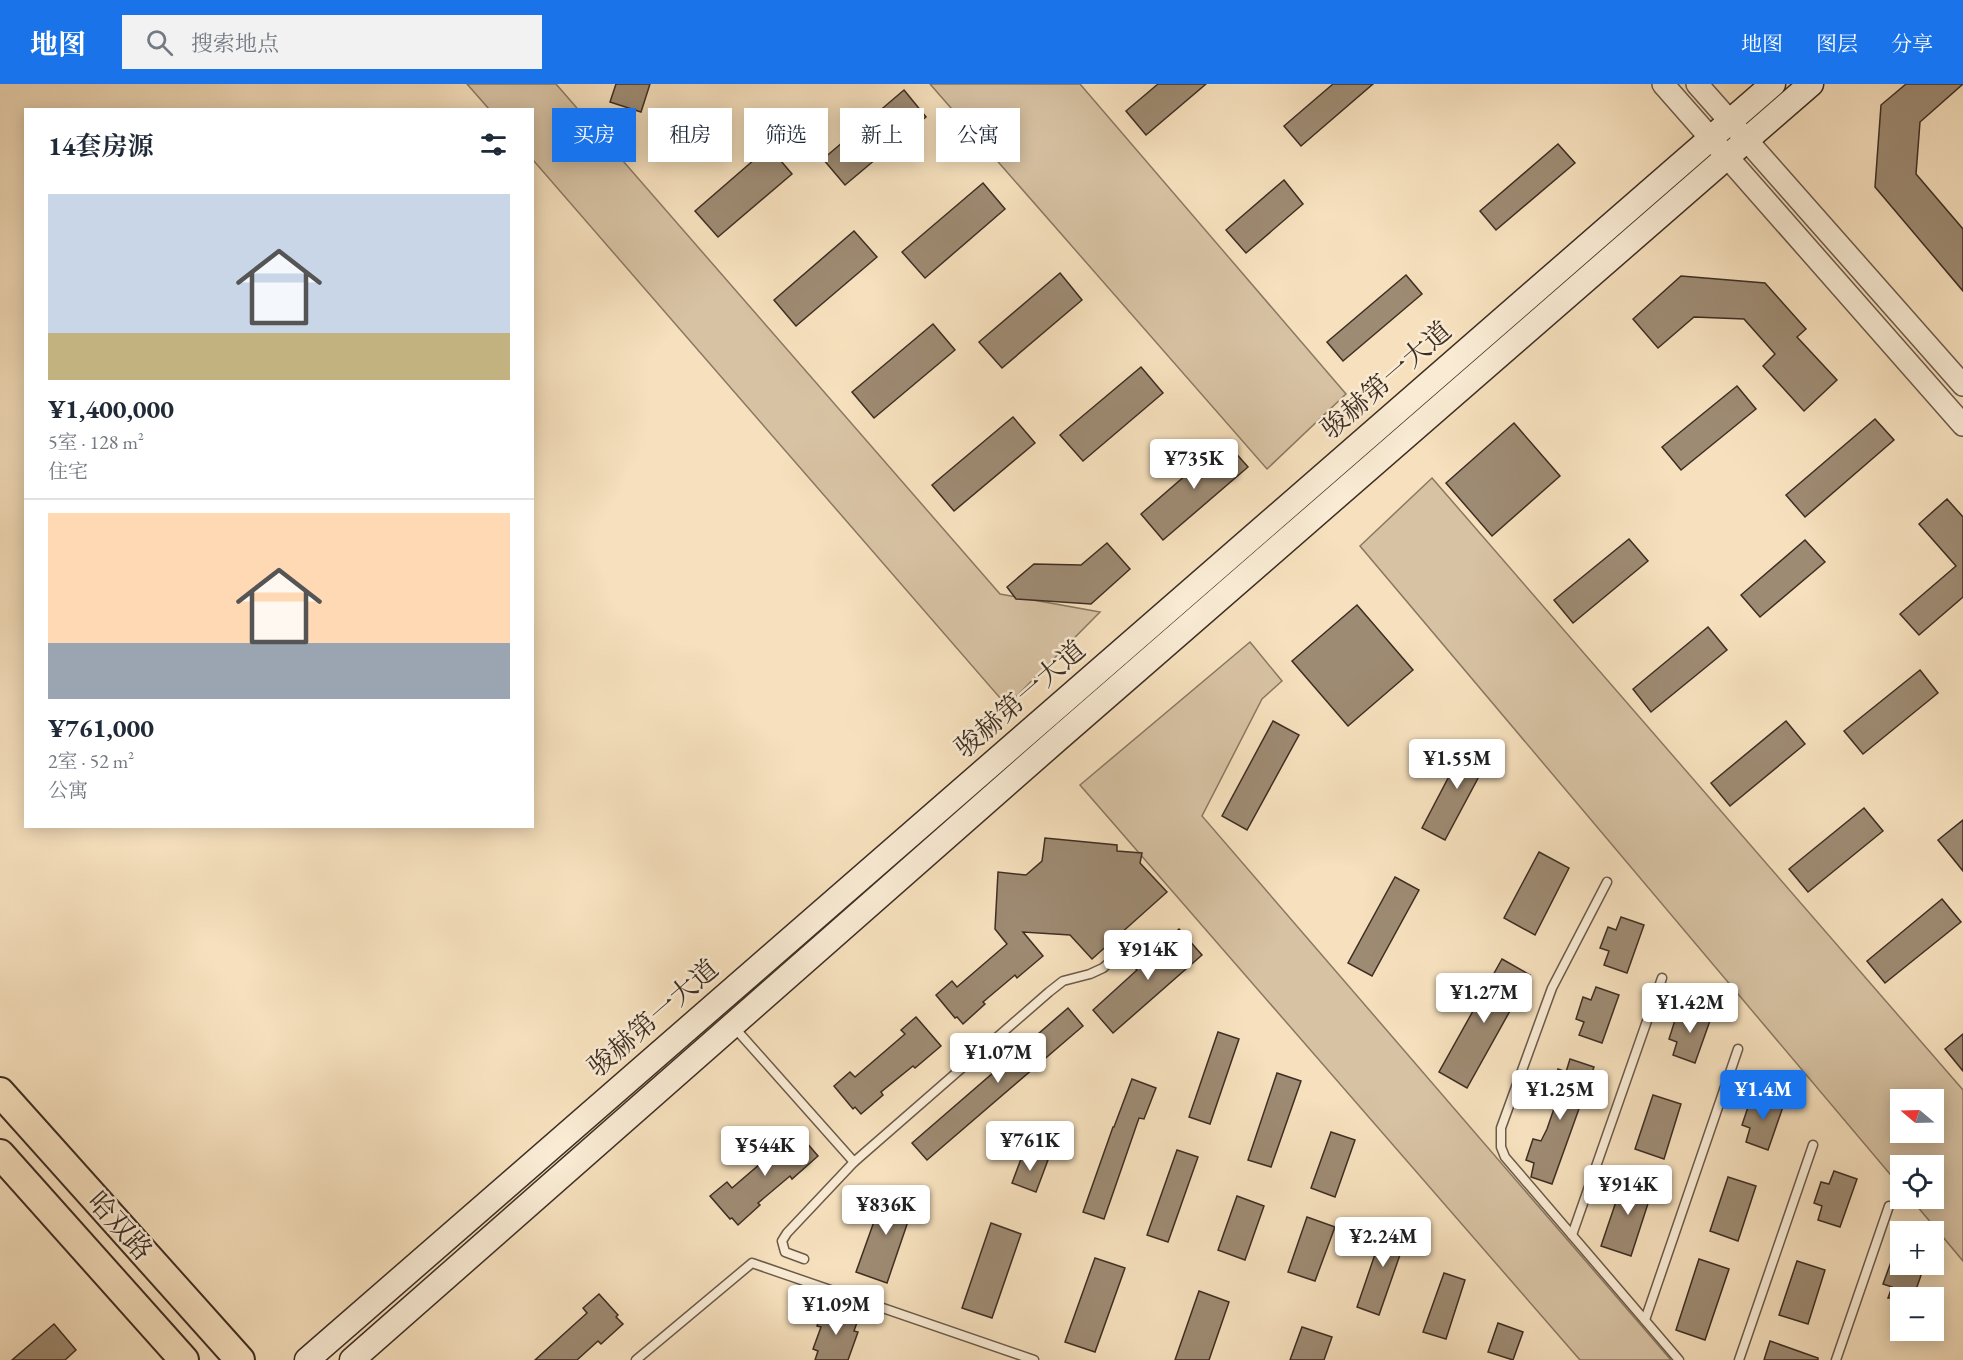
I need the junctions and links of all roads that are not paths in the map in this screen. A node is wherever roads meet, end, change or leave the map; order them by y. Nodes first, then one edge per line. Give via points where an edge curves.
1 (1664, 84) edge
2 (1697, 84) edge
3 (1773, 84) edge
4 (1811, 84) edge
5 (1730, 121) junction
6 (1711, 138) junction
7 (1747, 140) junction
8 (1728, 157) junction
9 (1963, 385) edge
10 (1963, 425) edge
11 (1607, 882) dead end
12 (1134, 941) dead end
13 (1662, 978) dead end
14 (733, 1025) junction
15 (1738, 1049) dead end
16 (0, 1092) edge
17 (1813, 1145) dead end
18 (0, 1154) edge
19 (854, 1161) junction
20 (1889, 1206) dead end
21 (1572, 1236) junction
22 (804, 1260) dead end
23 (1645, 1320) junction
24 (184, 1360) edge
25 (240, 1360) edge
26 (307, 1360) edge
27 (352, 1360) edge
28 (636, 1360) edge
29 (1034, 1360) edge
30 (1679, 1360) edge
31 (1739, 1360) edge
32 (1836, 1360) edge

1 - 6 street
2 - 5 street
3 - 5 main road, 骏赫第一大道
4 - 7 main road, 骏赫第一大道
5 - 6 main road, 骏赫第一大道
5 - 7 street
6 - 8 street
6 - 26 main road, 骏赫第一大道
7 - 8 main road, 骏赫第一大道
7 - 9 street
8 - 10 street
8 - 14 main road, 骏赫第一大道
11 - 21 lane via 1552,988 1500,1135 1505,1157
12 - 19 lane via 1103,968 1064,981 1049,992
13 - 21 lane
14 - 19 lane
14 - 27 main road, 骏赫第一大道
15 - 23 lane
16 - 25 highway, 哈双路
17 - 31 lane
18 - 24 highway, 哈双路
19 - 22 lane via 782,1241 785,1252
20 - 32 lane
21 - 23 lane
23 - 30 lane
28 - 29 lane via 752,1263

